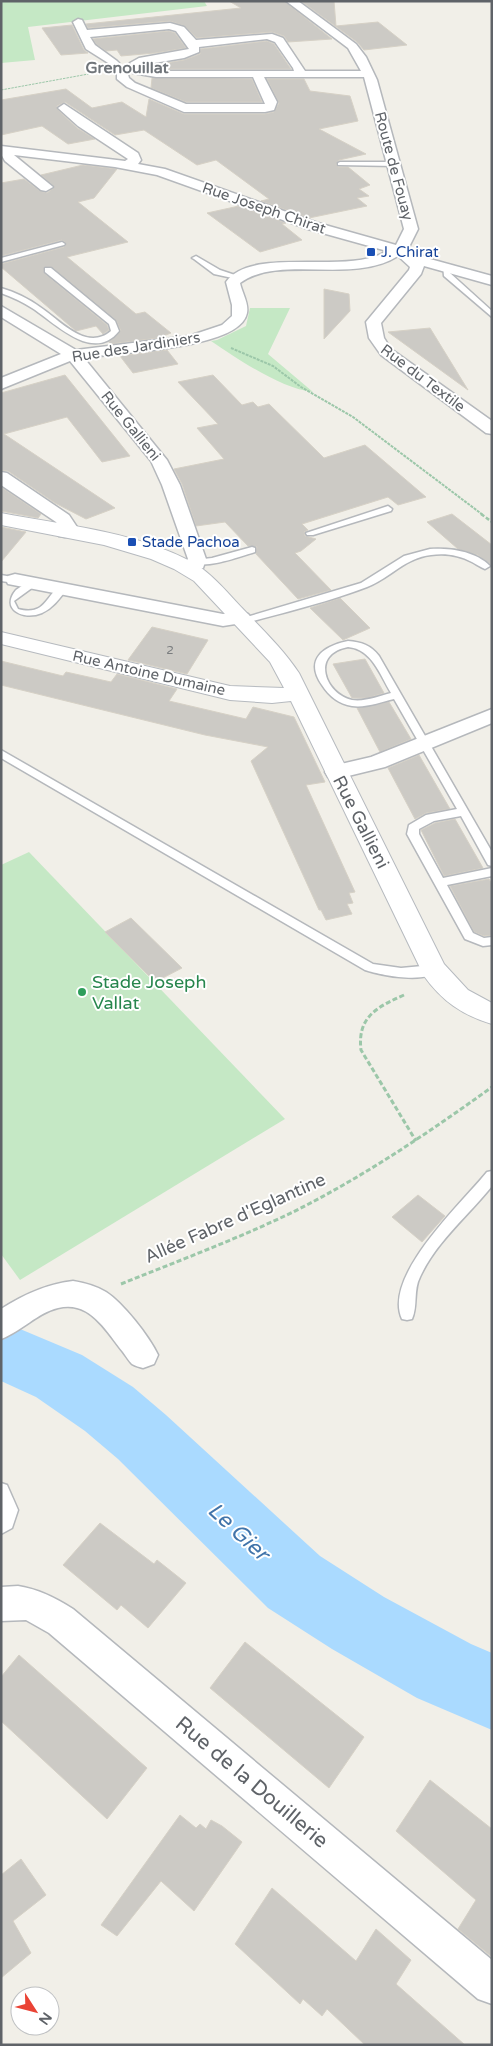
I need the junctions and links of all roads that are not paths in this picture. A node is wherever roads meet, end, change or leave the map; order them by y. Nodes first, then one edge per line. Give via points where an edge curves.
1 (291, 1) edge
2 (78, 22) dead end
3 (84, 34) junction
4 (192, 44) junction
5 (111, 67) junction
6 (137, 67) junction
7 (123, 73) junction
8 (300, 73) junction
9 (257, 74) junction
10 (368, 74) junction
11 (64, 108) dead end
12 (6, 150) edge
13 (340, 164) dead end
14 (395, 164) junction
15 (128, 165) junction
16 (46, 187) dead end
17 (62, 244) dead end
18 (400, 250) junction
19 (196, 258) dead end
20 (1, 260) edge
21 (446, 267) junction
22 (48, 270) dead end
23 (237, 277) junction
24 (492, 281) edge
25 (1, 290) edge
26 (1, 310) edge
27 (492, 315) edge
28 (73, 355) junction
29 (1, 384) edge
30 (492, 429) edge
31 (1, 478) edge
32 (388, 509) dead end
33 (1, 519) edge
34 (65, 532) junction
35 (310, 533) dead end
36 (252, 550) dead end
37 (193, 565) junction
38 (485, 566) dead end
39 (16, 580) edge
40 (62, 589) junction
41 (242, 620) junction
42 (1, 638) edge
43 (299, 694) junction
44 (397, 695) junction
45 (492, 715) edge
46 (426, 744) junction
47 (1, 753) edge
48 (336, 772) junction
49 (464, 812) junction
50 (492, 862) edge
51 (492, 872) edge
52 (440, 883) junction
53 (492, 941) edge
54 (438, 975) junction
55 (492, 1014) edge
56 (492, 1176) edge
57 (407, 1314) dead end
58 (10, 1320) edge
59 (143, 1355) dead end
60 (1, 1490) edge
61 (1, 1526) edge
62 (1, 1604) edge
63 (492, 1985) edge

1 - 10 street, Route de Fouay via 352,46
2 - 3 street
3 - 4 street via 170,26 180,29
3 - 5 street via 90,47
4 - 6 street via 195,50 189,54 151,58
4 - 8 street via 263,36 274,38 279,40
5 - 6 street via 127,62
5 - 7 street
6 - 7 street
6 - 9 street via 156,74
7 - 9 street via 123,79 130,84 176,106 195,109 270,107 271,102
8 - 9 street
8 - 10 street
10 - 14 street, Route de Fouay
11 - 15 street via 82,124 134,156 135,160
12 - 15 street, Rue Joseph Chirat
12 - 16 street, Rue Joseph Chirat via 9,158
13 - 14 lane
14 - 18 street, Route de Fouay via 411,229
15 - 18 street, Rue Joseph Chirat via 181,179 313,226
17 - 20 lane
18 - 21 street via 425,262
18 - 23 street via 363,264 272,268
18 - 30 street, Rue du Textile via 417,266 416,272 373,322 377,342 386,352
19 - 23 lane via 216,272
21 - 24 street
21 - 27 lane via 447,274
22 - 25 lane via 112,323 114,334 100,340 79,338 36,307
23 - 28 street, Rue des Jardiniers via 233,282 240,314 222,330 171,344
26 - 28 street, Rue Gallieni
28 - 29 street, Rue des Jardiniers
28 - 37 street, Rue Gallieni via 159,460 171,485
31 - 34 street via 63,519 68,527
32 - 35 lane
33 - 34 main road
34 - 37 main road via 125,544
36 - 37 lane
37 - 41 main road, Rue Gallieni
38 - 41 lane via 471,556 454,551 429,552 398,563 366,584
39 - 40 street
39 - 40 lane via 10,606 28,614 54,601
40 - 41 street via 223,620
41 - 43 main road, Rue Gallieni via 278,658
42 - 43 main road, Rue Antoine Dumaine via 230,693
43 - 48 main road, Rue Gallieni
44 - 44 lane via 367,648 350,644 326,652 321,658 319,673 322,681 345,701 362,703
44 - 46 lane
45 - 46 street
46 - 48 street via 377,762
46 - 49 lane
47 - 54 lane via 368,967 394,973
48 - 54 main road, Rue Gallieni
49 - 50 lane
49 - 52 lane via 427,818 413,828
51 - 52 lane
52 - 53 lane via 469,936 482,942
54 - 55 main road, Rue Gallieni via 462,1000
56 - 57 lane via 426,1254 406,1296
58 - 59 street via 43,1300 71,1294 84,1296 105,1310
60 - 61 lane via 10,1510
62 - 63 street, Rue de la Douillerie via 27,1602 62,1621

